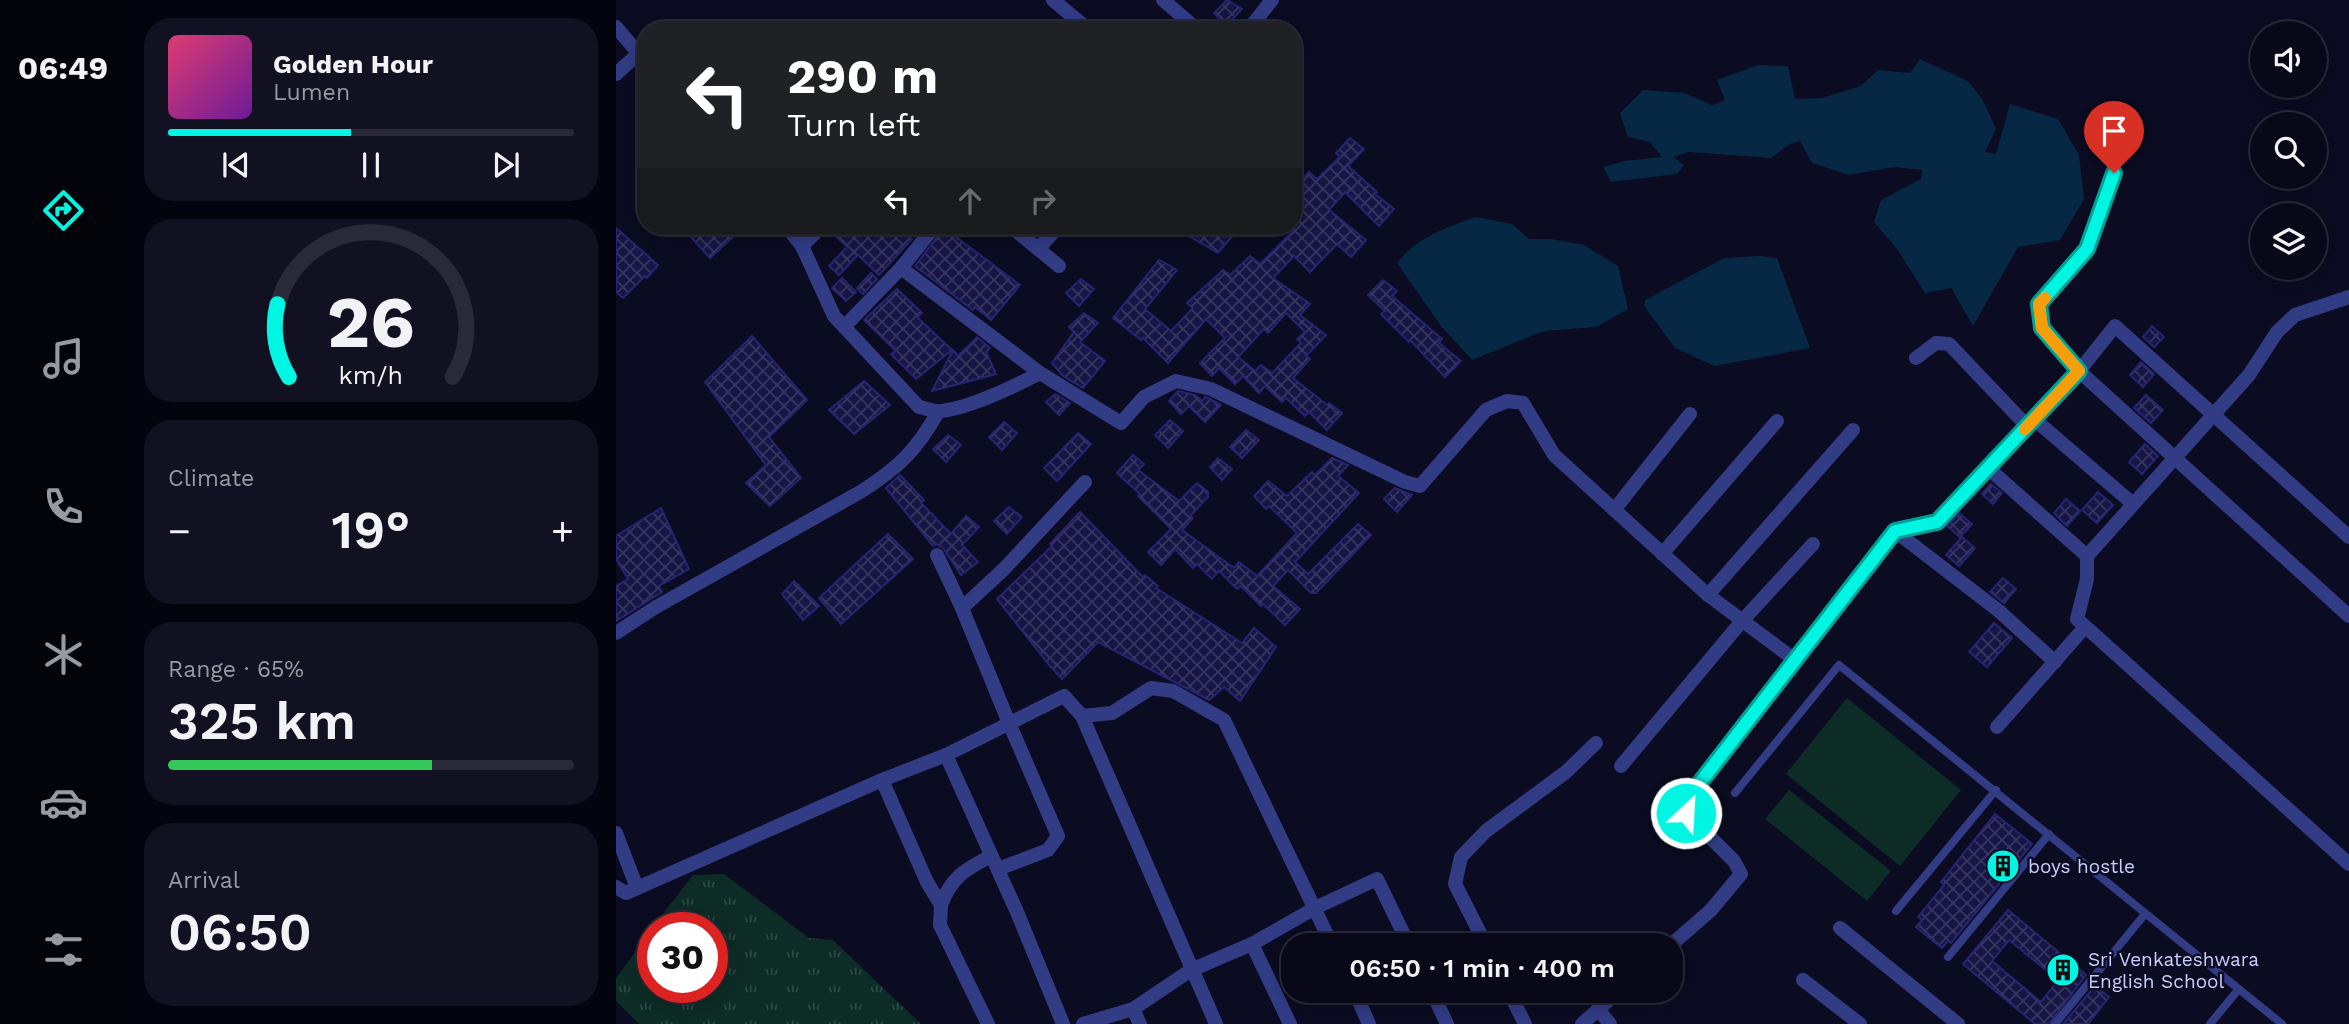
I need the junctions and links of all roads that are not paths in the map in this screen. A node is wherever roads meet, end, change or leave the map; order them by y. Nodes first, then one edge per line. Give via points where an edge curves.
1 (1053, 0) edge
2 (1163, 0) edge
3 (1272, 0) edge
4 (1078, 21) edge
5 (1188, 21) edge
6 (1255, 21) edge
7 (616, 27) edge
8 (637, 53) edge
9 (616, 54) edge
10 (616, 74) edge
11 (2114, 173) dead end
12 (793, 235) edge
13 (813, 235) edge
14 (928, 235) edge
15 (1021, 235) edge
16 (1051, 235) edge
17 (802, 246) junction
18 (1038, 249) junction
19 (1059, 266) dead end
20 (901, 268) junction
21 (2349, 297) edge
22 (844, 327) junction
23 (1916, 358) dead end
24 (2079, 371) junction
25 (1040, 373) junction
26 (938, 412) junction
27 (1690, 414) dead end
28 (2213, 414) junction
29 (1777, 421) dead end
30 (2031, 422) junction
31 (1853, 430) dead end
32 (2173, 458) junction
33 (1988, 468) junction
34 (1085, 482) dead end
35 (2132, 503) junction
36 (1614, 510) junction
37 (1895, 531) junction
38 (2349, 537) edge
39 (1813, 544) dead end
40 (1662, 554) junction
41 (937, 555) dead end
42 (2087, 556) junction
43 (1708, 595) junction
44 (962, 608) junction
45 (2349, 616) edge
46 (1742, 621) junction
47 (2085, 628) junction
48 (616, 633) edge
49 (1795, 660) junction
50 (2055, 662) junction
51 (1082, 716) junction
52 (1009, 723) junction
53 (1997, 726) dead end
54 (1595, 743) dead end
55 (946, 755) junction
56 (1621, 766) dead end
57 (882, 780) junction
58 (1996, 790) junction
59 (1735, 793) dead end
60 (616, 834) edge
61 (2049, 834) junction
62 (991, 856) junction
63 (2349, 864) edge
64 (998, 869) junction
65 (616, 887) edge
66 (637, 888) junction
67 (941, 905) junction
68 (1315, 908) junction
69 (1896, 911) dead end
70 (2145, 914) junction
71 (1840, 928) dead end
72 (1326, 933) edge
73 (1403, 933) edge
74 (1480, 933) edge
75 (1683, 934) edge
76 (1252, 944) junction
77 (1948, 957) dead end
78 (1191, 970) junction
79 (1803, 980) dead end
80 (2238, 990) junction
81 (1360, 1003) edge
82 (1437, 1003) edge
83 (1514, 1003) edge
84 (1605, 1003) edge
85 (1133, 1009) junction
86 (1598, 1009) junction
87 (988, 1024) edge
88 (1063, 1024) edge
89 (1083, 1024) edge
90 (1140, 1024) edge
91 (1216, 1024) edge
92 (1290, 1024) edge
93 (1369, 1024) edge
94 (1447, 1024) edge
95 (1525, 1024) edge
96 (1581, 1024) edge
97 (1611, 1024) edge
98 (1860, 1024) edge
99 (1958, 1024) edge
100 (2055, 1024) edge
101 (2210, 1024) edge
102 (2282, 1024) edge

1 - 4 street
2 - 5 street
3 - 6 street
7 - 8 street
8 - 9 street
8 - 10 street
11 - 24 street via 2087,249 2039,304 2042,328
12 - 17 street
13 - 17 street
14 - 20 street
15 - 18 street
16 - 18 street
17 - 22 street via 834,316
18 - 19 street
20 - 22 street
20 - 25 street
21 - 28 street via 2295,315
22 - 26 street via 919,407
23 - 30 street via 1936,343 1949,344
24 - 28 street via 2115,326
24 - 30 street
24 - 32 street
25 - 26 street
25 - 36 street via 1121,423 1144,397 1176,382 1211,389 1420,486 1486,410 1507,401 1523,403 1554,454
26 - 48 street via 916,448 894,470
27 - 36 street
28 - 32 street
28 - 38 street
29 - 40 street
30 - 33 street
30 - 35 street
31 - 43 street
32 - 35 street
32 - 45 street
33 - 37 street via 1937,522
33 - 42 street
34 - 44 street
35 - 42 street
36 - 40 street
37 - 49 street
37 - 50 street via 1999,611
39 - 46 street
40 - 43 street
41 - 44 street
42 - 47 street via 2087,579 2077,619
43 - 46 street
44 - 52 street
46 - 49 street
46 - 56 street
47 - 50 street
47 - 63 street
49 - 75 street via 1685,802 1686,813 1734,861 1741,874
50 - 53 street
51 - 52 street via 1064,696
51 - 68 street via 1112,713 1151,688 1173,691 1224,720
51 - 78 street
52 - 55 street
52 - 64 street via 1058,836 1048,850
54 - 74 street via 1566,772 1486,831 1461,857 1455,884
55 - 57 street
55 - 62 street
57 - 66 street
57 - 67 street
58 - 59 lane via 1839,665
58 - 61 lane
58 - 69 lane
60 - 66 street
61 - 70 lane
61 - 77 lane
62 - 64 street
62 - 67 street via 960,873
64 - 88 street
65 - 66 street via 626,893
67 - 87 street via 940,925
68 - 72 street
68 - 73 street via 1377,879
68 - 76 street
70 - 80 lane
70 - 100 lane
71 - 99 street
76 - 78 street
76 - 92 street
78 - 85 street
78 - 91 street
79 - 98 street
80 - 101 lane
80 - 102 lane
81 - 93 street
82 - 94 street
83 - 95 street
84 - 86 street
85 - 89 street
85 - 90 street
86 - 96 street
86 - 97 street

